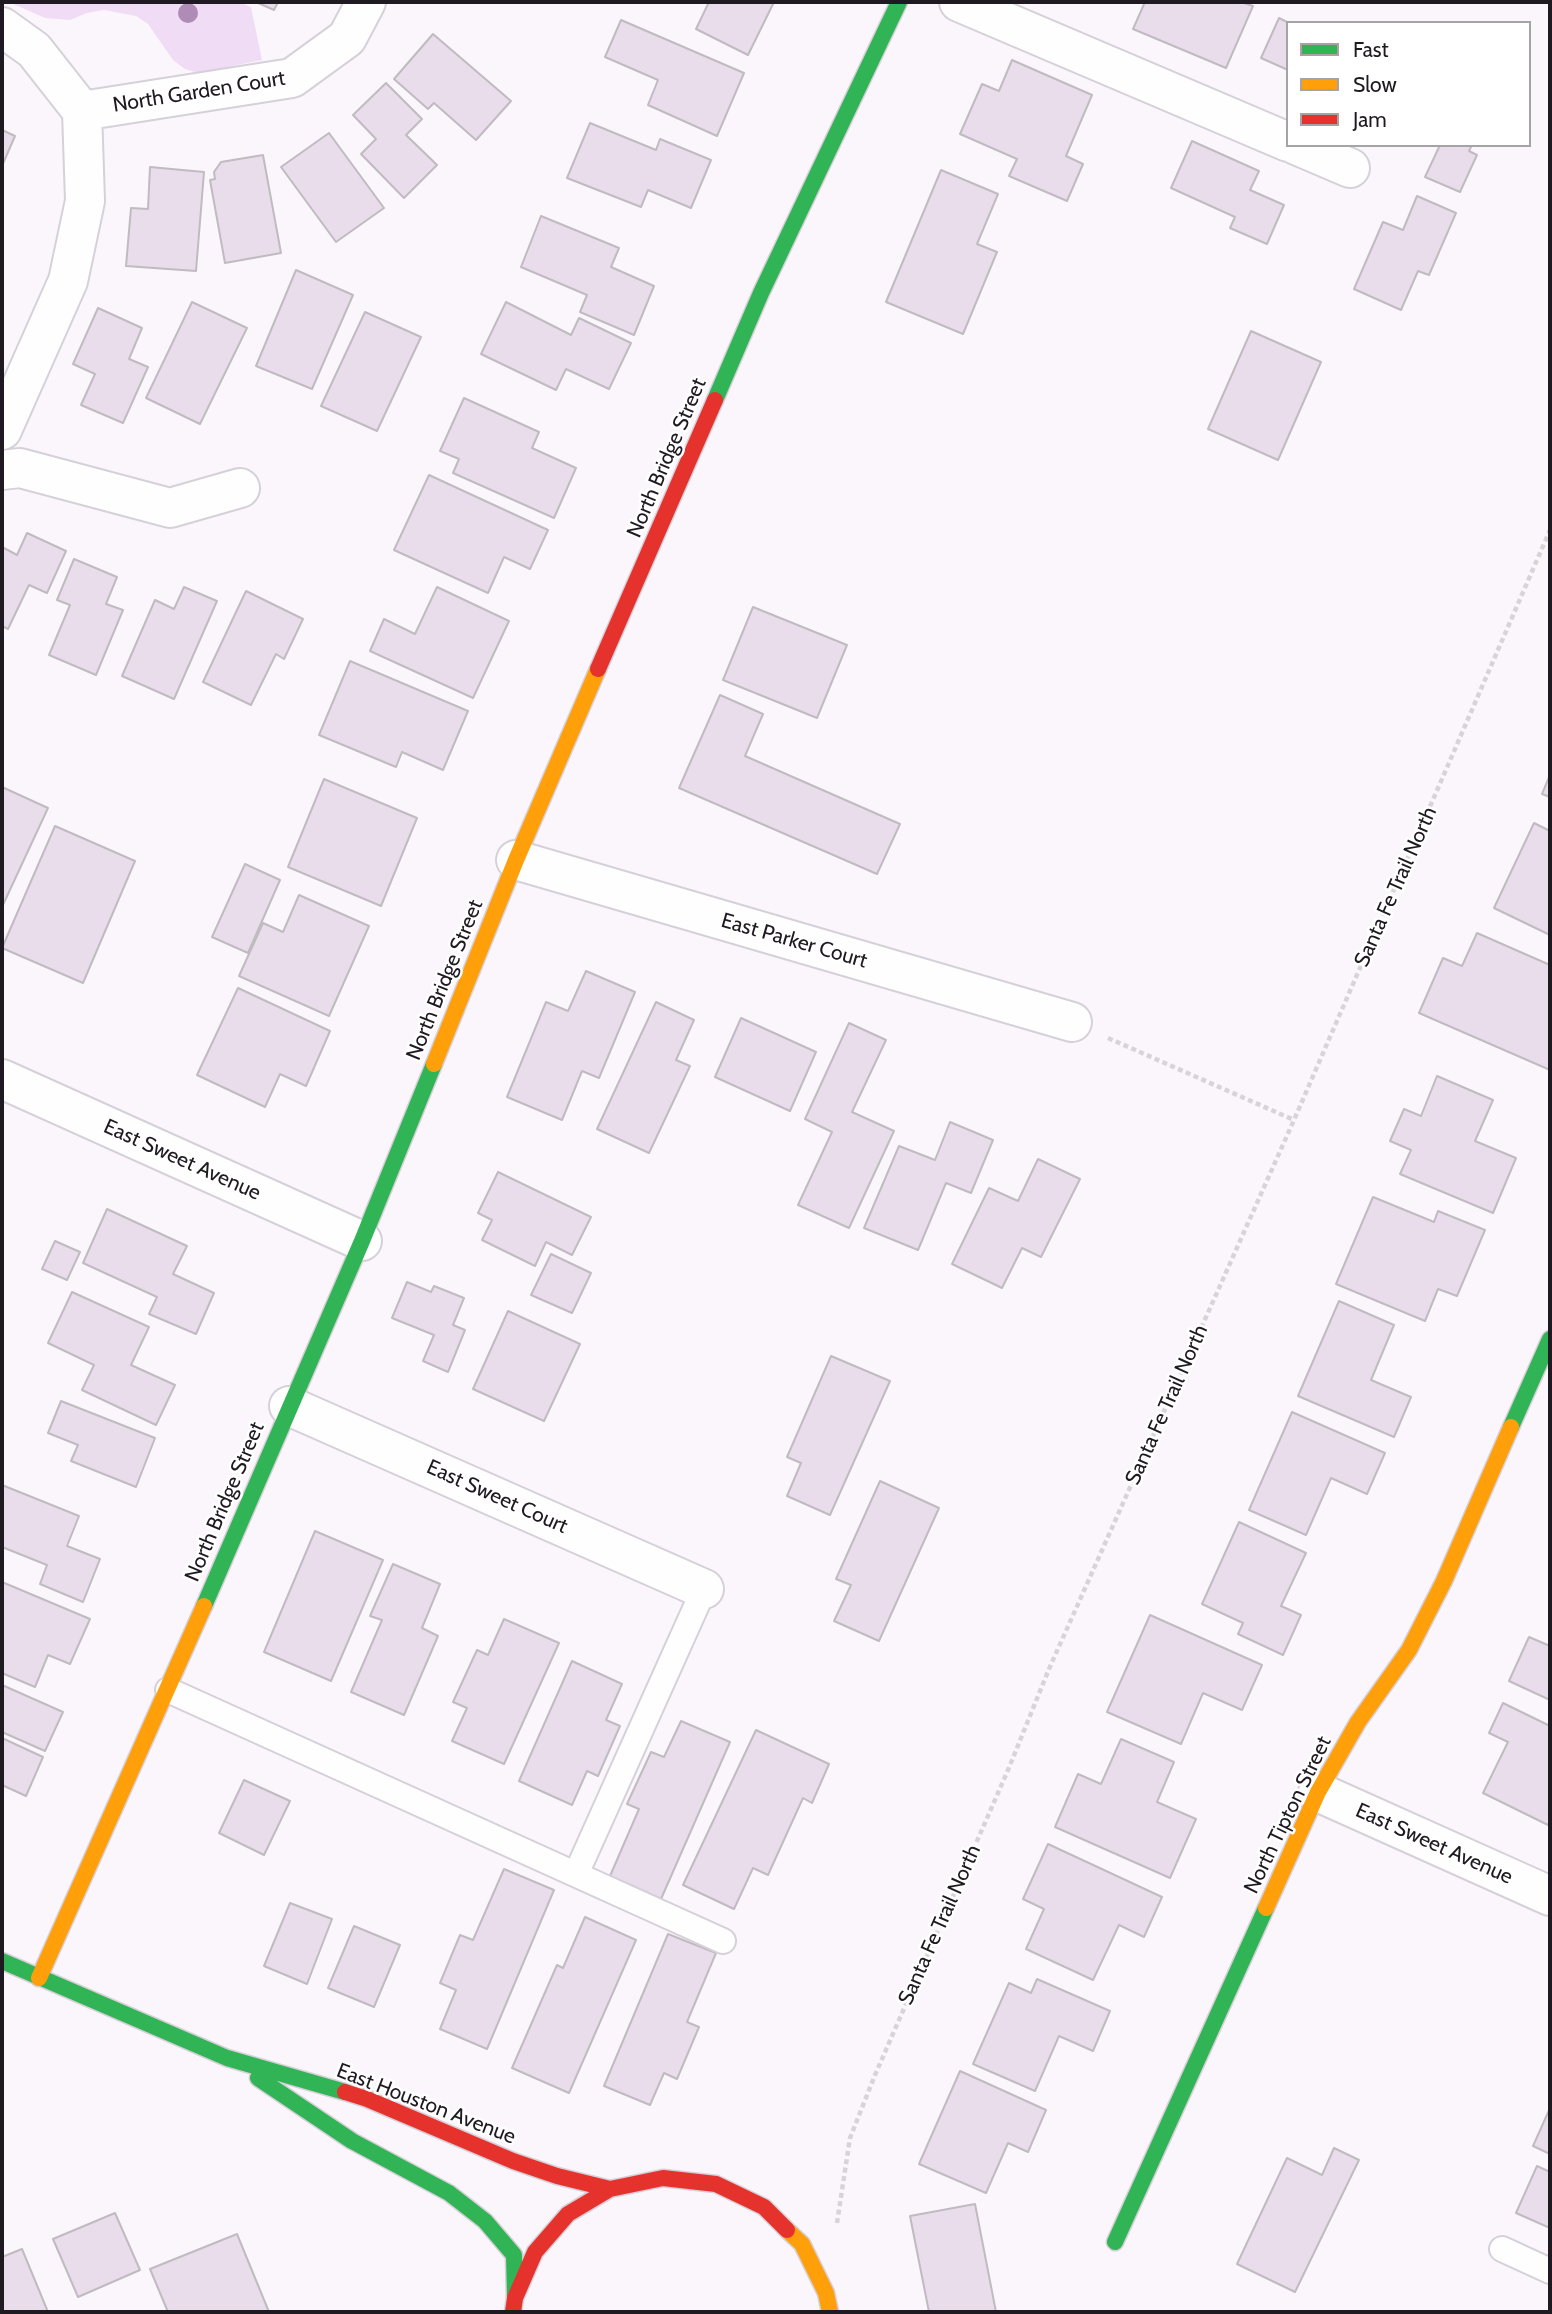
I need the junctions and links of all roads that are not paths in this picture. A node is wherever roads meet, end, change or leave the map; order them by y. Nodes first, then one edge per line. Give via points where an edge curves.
1 (366, 2) edge
2 (899, 2) edge
3 (960, 2) edge
4 (2, 27) edge
5 (82, 111) junction
6 (1286, 141) edge
7 (1301, 147) edge
8 (1350, 168) dead end
9 (2, 430) edge
10 (2, 470) edge
11 (240, 488) dead end
12 (516, 860) junction
13 (1072, 1022) road end
14 (2, 1079) edge
15 (362, 1241) junction
16 (1550, 1339) edge
17 (289, 1406) junction
18 (704, 1589) joint
19 (168, 1690) junction
20 (1318, 1792) junction
21 (576, 1874) junction
22 (1550, 1896) edge
23 (723, 1941) dead end
24 (2, 1961) edge
25 (39, 1978) junction
26 (227, 2058) junction
27 (610, 2189) junction
28 (1115, 2242) dead end
29 (1502, 2249) dead end
30 (1550, 2271) edge
31 (512, 2307) edge
32 (830, 2310) edge

1 - 5 street, North Garden Court via 347,38 292,78
2 - 12 street, North Bridge Street via 761,293
3 - 6 street
4 - 5 street via 34,50
5 - 9 street via 85,201 68,281
7 - 8 street
10 - 11 street via 20,468 170,508
12 - 13 street, East Parker Court
12 - 15 street, North Bridge Street
14 - 15 street, East Sweet Avenue
15 - 17 street, North Bridge Street
16 - 20 street, North Tipton Street via 1409,1650 1358,1722
17 - 18 street, East Sweet Court
17 - 19 street, North Bridge Street
18 - 21 lane
19 - 21 lane
19 - 25 street, North Bridge Street
20 - 22 street, East Sweet Avenue
20 - 28 street, North Tipton Street
21 - 23 lane
24 - 25 street, East Houston Avenue
25 - 26 street, East Houston Avenue
26 - 27 street, East Houston Avenue via 367,2099 513,2161
26 - 31 street, East Houston Avenue via 352,2141 449,2193 485,2221 514,2255
27 - 31 street via 568,2214 535,2252
27 - 32 street via 663,2178 716,2184 764,2207 802,2245
29 - 30 lane

